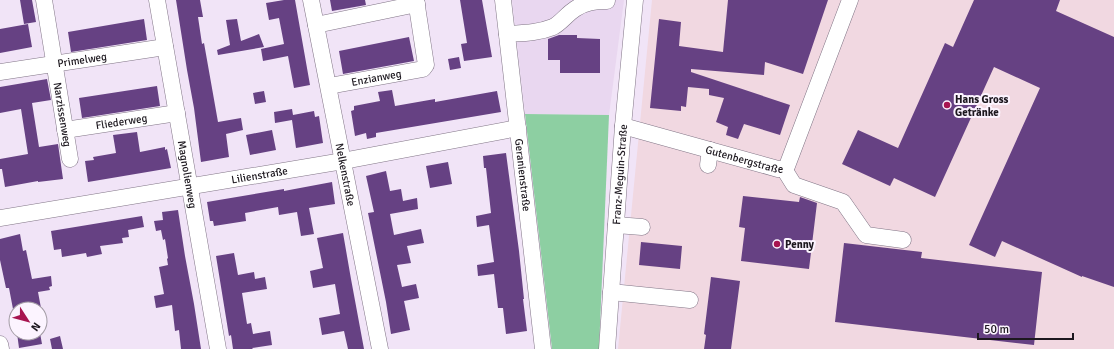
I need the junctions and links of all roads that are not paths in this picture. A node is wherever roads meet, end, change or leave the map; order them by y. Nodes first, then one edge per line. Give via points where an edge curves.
1 (44, 0) edge
2 (157, 0) edge
3 (312, 0) edge
4 (503, 0) edge
5 (635, 0) edge
6 (850, 0) edge
7 (607, 1) dead end
8 (416, 2) edge
9 (316, 25) junction
10 (507, 34) junction
11 (165, 47) junction
12 (54, 64) junction
13 (0, 72) edge
14 (328, 86) junction
15 (177, 113) junction
16 (623, 126) junction
17 (518, 128) junction
18 (65, 130) junction
19 (70, 159) dead end
20 (343, 161) junction
21 (784, 168) junction
22 (190, 186) junction
23 (0, 218) edge
24 (616, 225) junction
25 (642, 227) dead end
26 (903, 240) dead end
27 (611, 292) junction
28 (690, 300) dead end
29 (0, 344) edge
30 (1, 349) edge
31 (218, 349) edge
32 (380, 349) edge
33 (543, 349) edge
34 (607, 349) edge

1 - 12 street, Narzissenweg
2 - 11 street, Magnolienweg
3 - 9 street, Nelkenstraße
4 - 10 street, Geranienstraße
5 - 16 street, Franz-Meguin-Straße
6 - 21 street, Gutenbergstraße via 787,166
7 - 10 street via 593,2 574,9 554,26 537,32
8 - 9 street
8 - 14 street, Enzianweg via 426,65 424,69
9 - 14 street, Nelkenstraße
10 - 17 street, Geranienstraße
11 - 12 street, Primelweg
11 - 15 street, Magnolienweg
12 - 13 street, Primelweg
12 - 18 street, Narzissenweg
14 - 20 street, Nelkenstraße
15 - 18 street, Fliederweg
15 - 22 street, Magnolienweg
16 - 21 street, Gutenbergstraße via 709,158
16 - 24 street, Franz-Meguin-Straße
17 - 20 street, Lilienstraße
17 - 33 street, Geranienstraße
18 - 19 street, Narzissenweg
20 - 22 street, Lilienstraße
20 - 32 street, Nelkenstraße
21 - 26 street via 794,185 843,202 866,235
22 - 23 street, Lilienstraße
22 - 31 street, Magnolienweg
24 - 25 street
24 - 27 street, Franz-Meguin-Straße
27 - 28 street
27 - 34 street, Franz-Meguin-Straße
29 - 30 street

